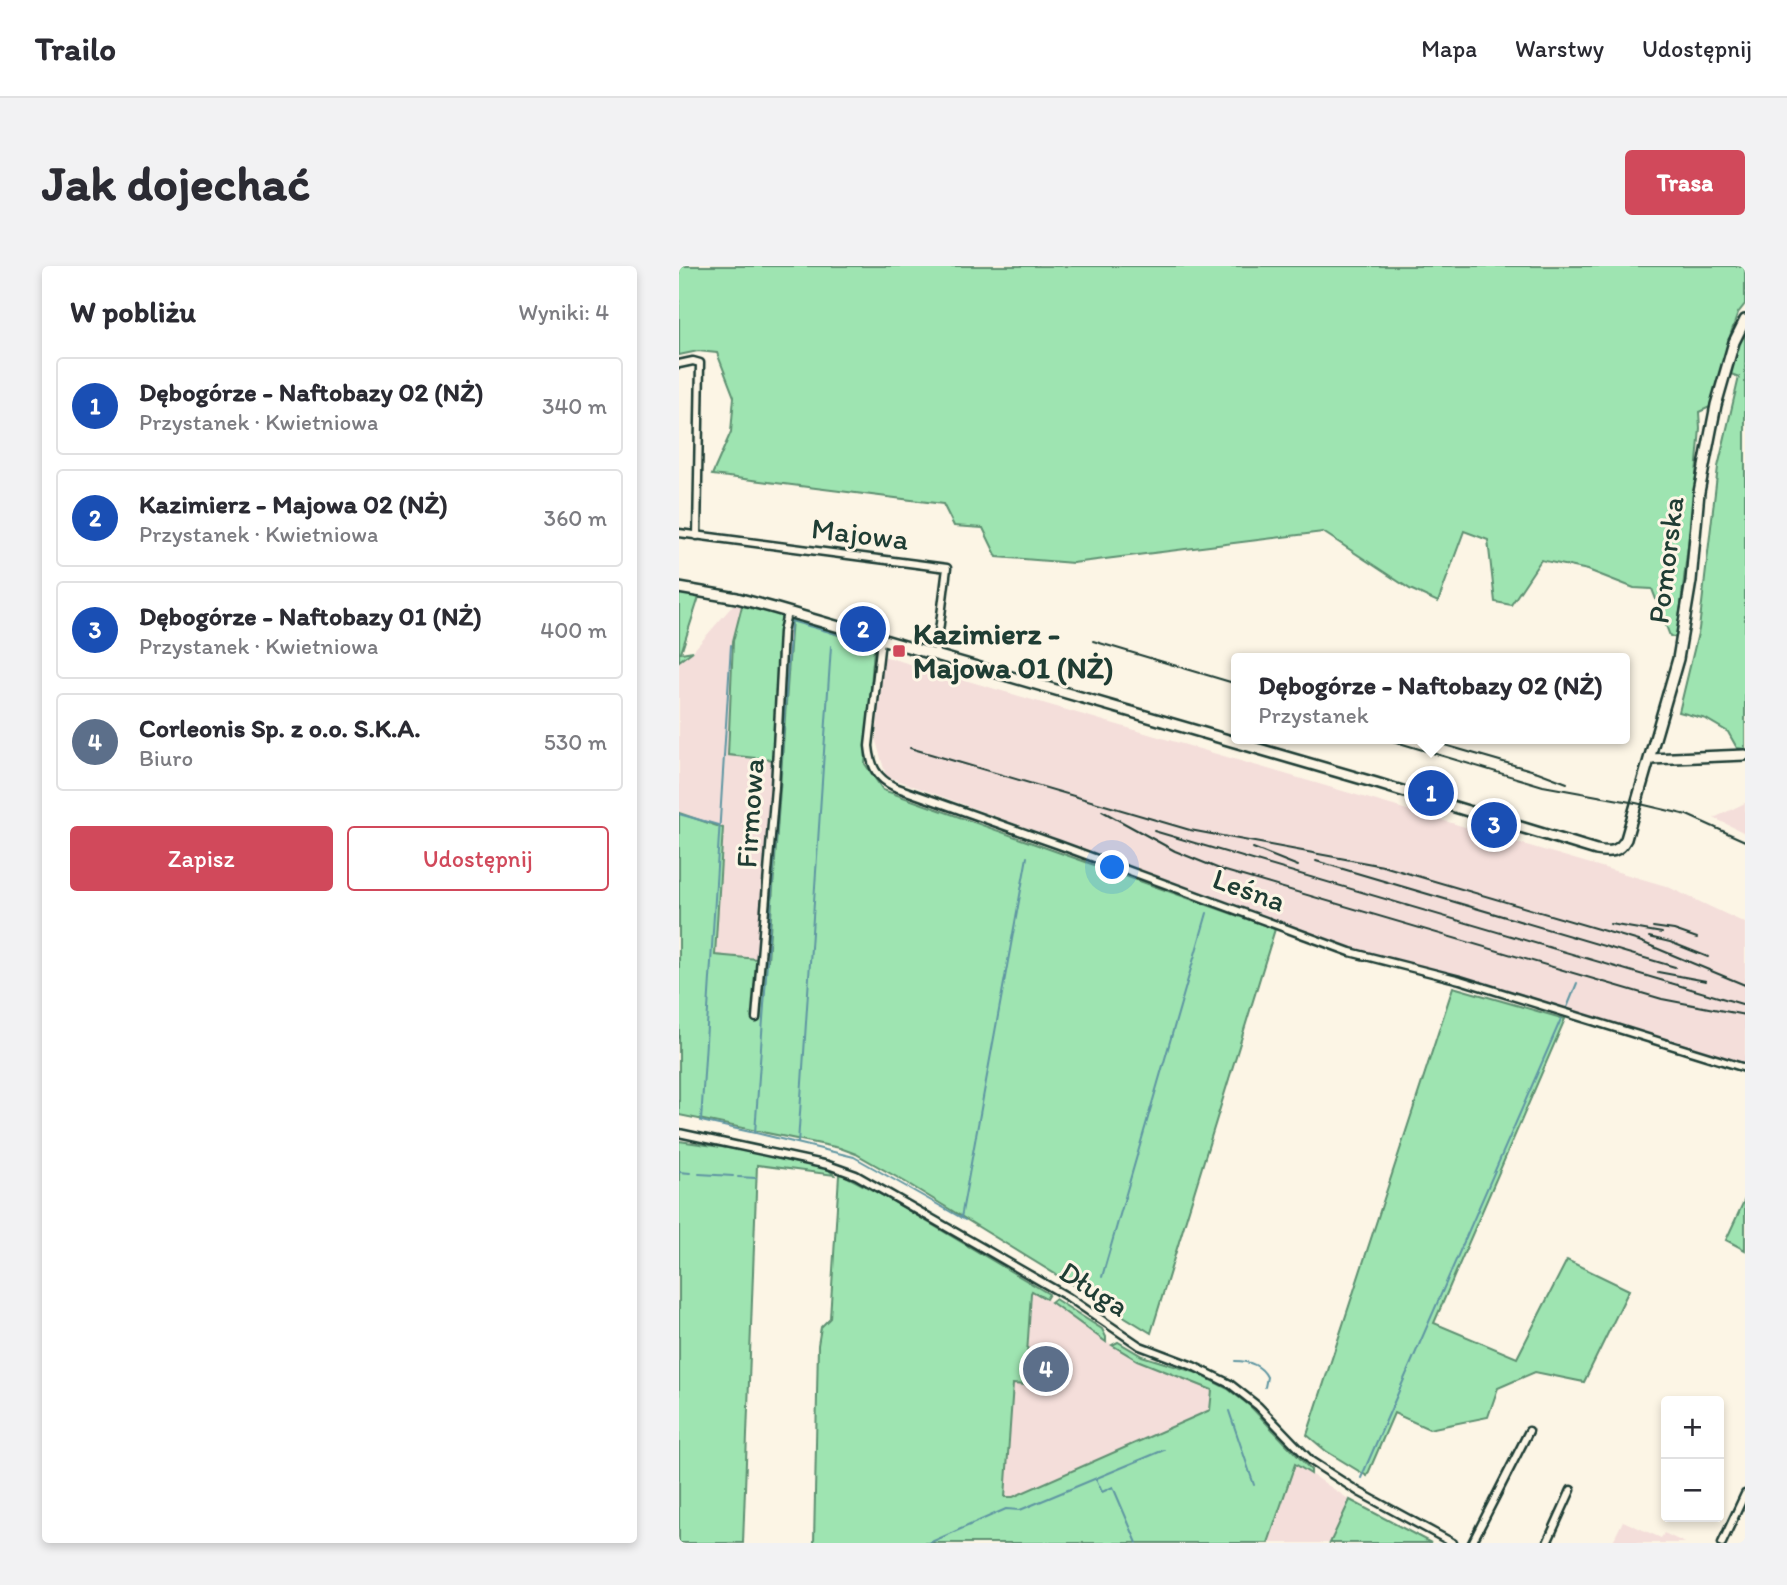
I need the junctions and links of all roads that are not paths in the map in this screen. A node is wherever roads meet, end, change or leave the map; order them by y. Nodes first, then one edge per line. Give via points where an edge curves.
1 (1745, 320) edge
2 (679, 364) edge
3 (679, 533) edge
4 (697, 536) junction
5 (679, 588) edge
6 (787, 612) junction
7 (881, 640) junction
8 (936, 655) junction
9 (1231, 741) edge
10 (1242, 744) edge
11 (1745, 755) edge
12 (1650, 759) junction
13 (756, 1018) dead end
14 (1745, 1068) edge
15 (679, 1133) edge
16 (1529, 1432) dead end
17 (1571, 1490) dead end
18 (1745, 1494) edge
19 (1453, 1543) edge
20 (1472, 1543) edge
21 (1546, 1543) edge
22 (1722, 1543) edge

1 - 12 street, Pomorska via 1716,405 1699,492 1680,649
2 - 4 street via 700,363
3 - 4 street, Majowa
4 - 8 street, Majowa via 947,568
5 - 6 street
6 - 7 street
6 - 13 street, Firmowa
7 - 8 street
7 - 14 street, Leśna via 869,746 874,770 886,783 1350,951
8 - 9 street, Pomorska
10 - 12 street, Pomorska via 1595,850 1614,851 1626,839
11 - 12 street
15 - 19 street, Długa via 828,1164 856,1175 1068,1297 1140,1346 1230,1384 1311,1461
16 - 20 street
17 - 21 street
18 - 22 street

